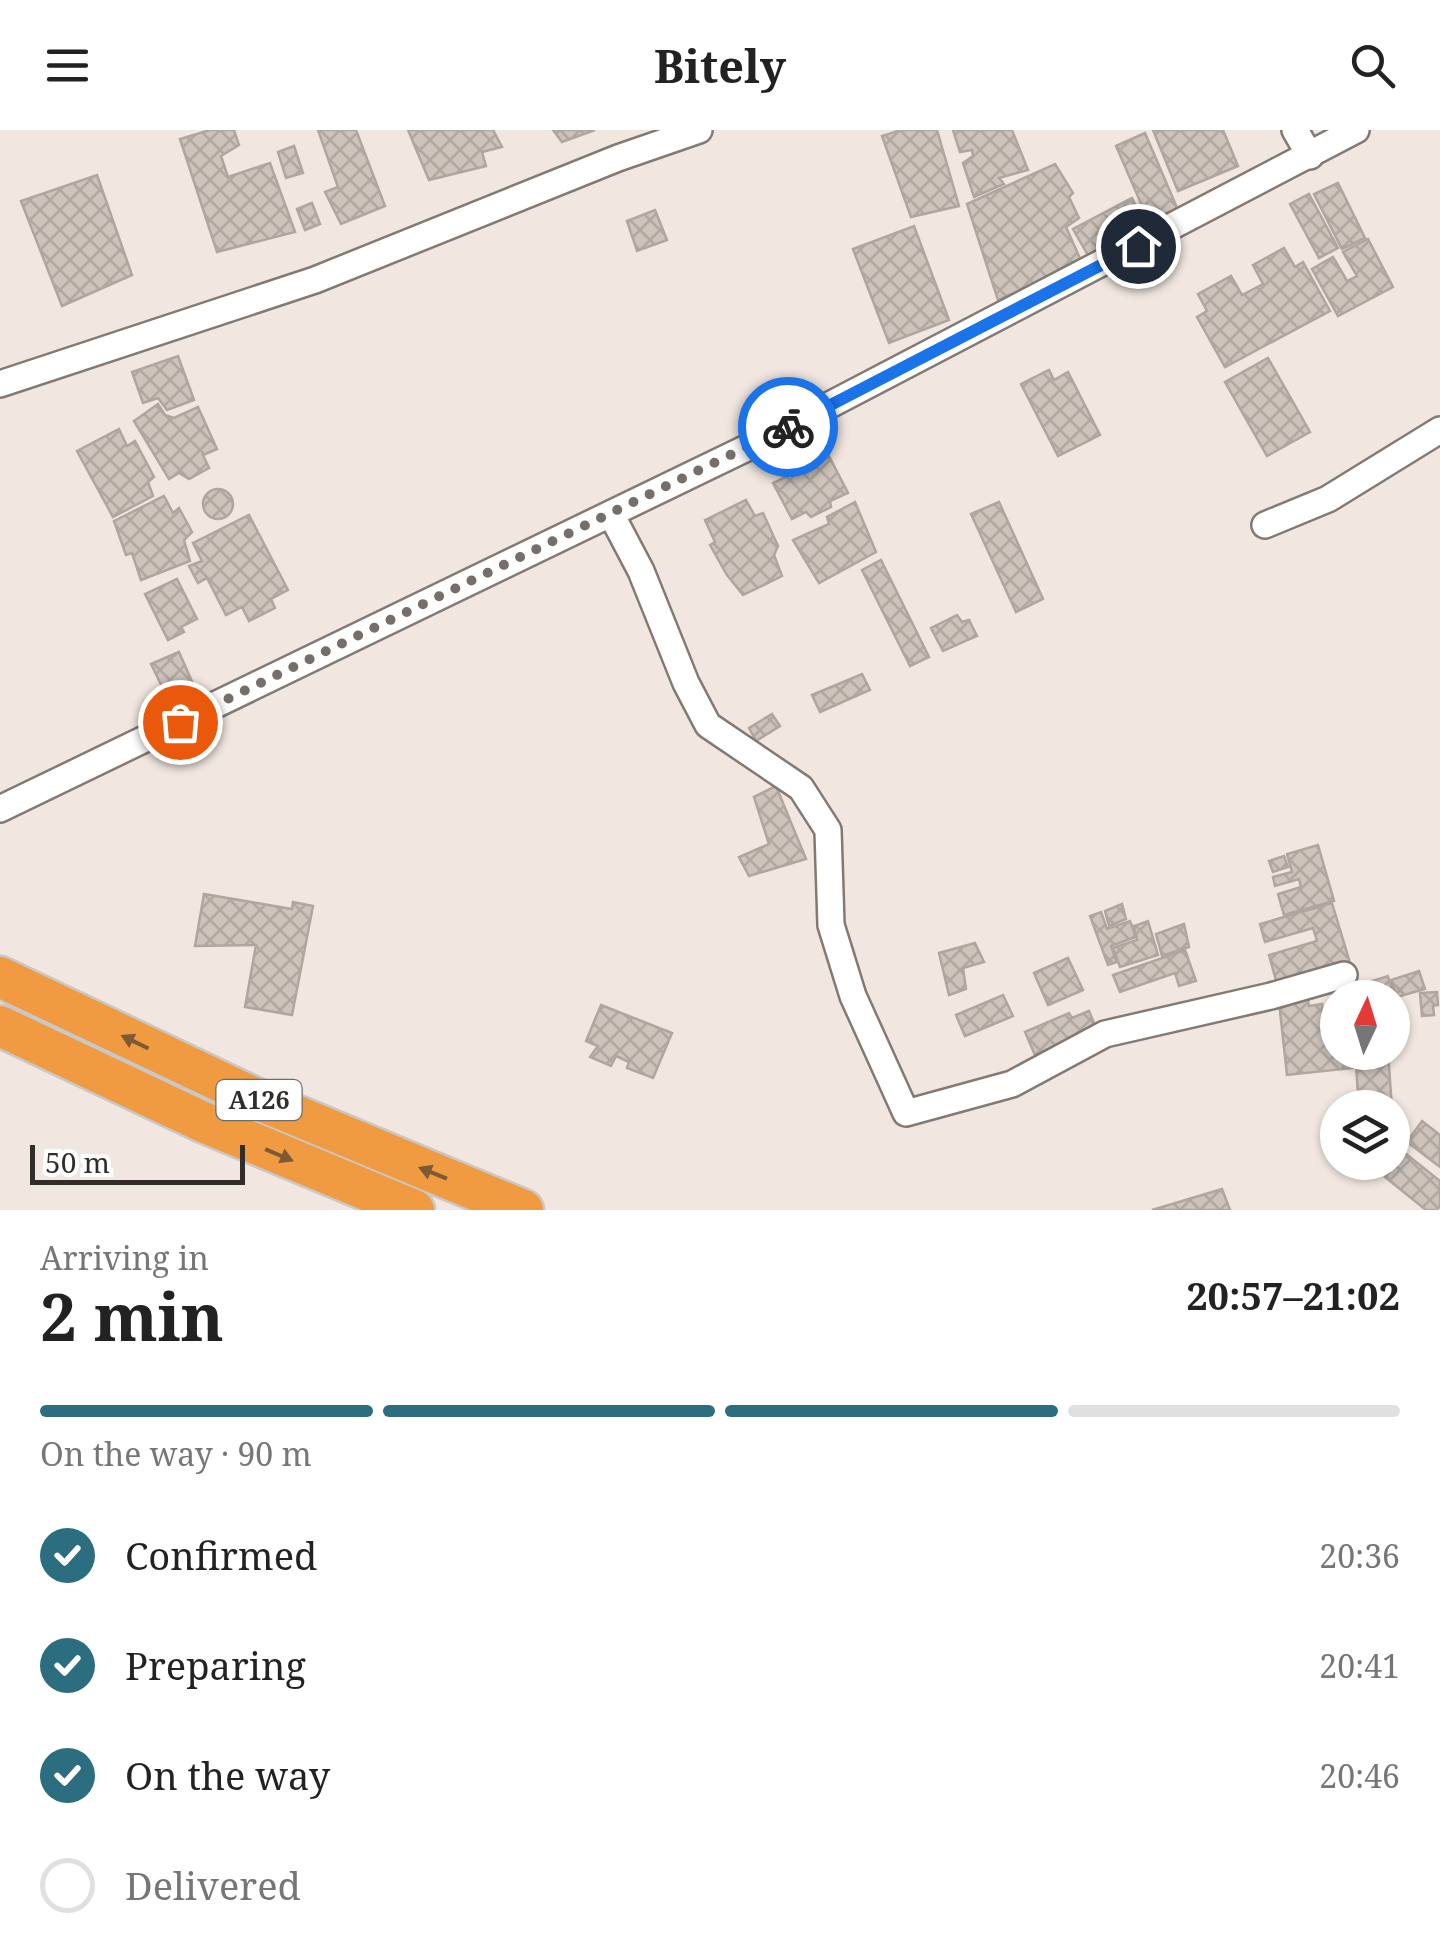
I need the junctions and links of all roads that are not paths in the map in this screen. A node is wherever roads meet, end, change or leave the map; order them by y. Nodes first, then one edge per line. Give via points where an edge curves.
1 (700, 130) edge
2 (1295, 130) edge
3 (1356, 130) edge
4 (1310, 156) junction
5 (0, 384) edge
6 (1440, 430) edge
7 (611, 514) junction
8 (1266, 525) dead end
9 (0, 809) edge
10 (1344, 975) dead end
11 (0, 977) edge
12 (0, 1026) edge
13 (414, 1210) edge
14 (523, 1210) edge

1 - 5 street via 316,280
2 - 4 street
3 - 4 street
4 - 7 street
6 - 8 street via 1328,499
7 - 9 street
7 - 10 street via 708,725 801,788 828,830 831,925 853,996 906,1113 1012,1084 1106,1034
14 -> 11 highway, A126 via 243,1093
12 -> 13 highway, A126

